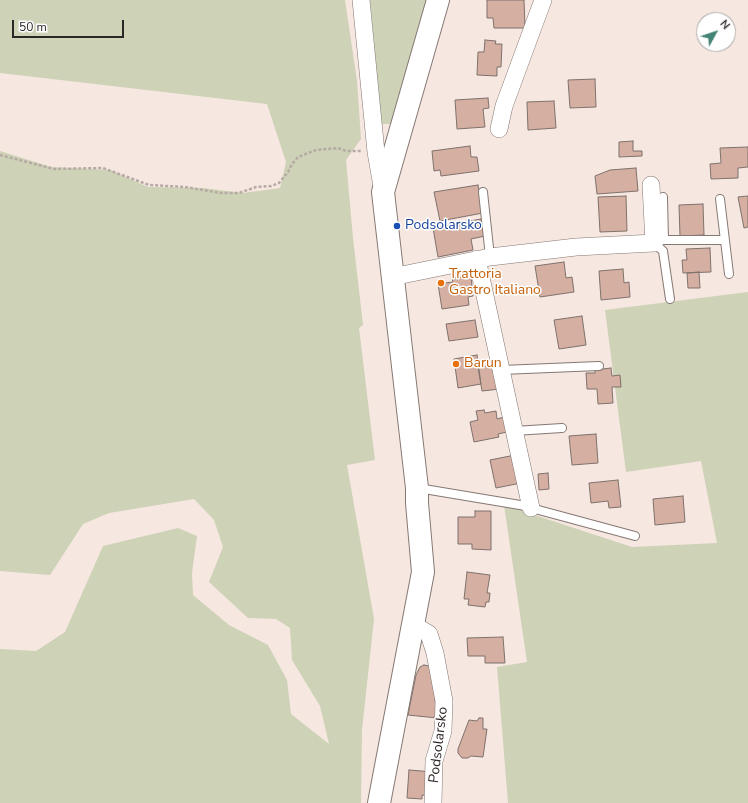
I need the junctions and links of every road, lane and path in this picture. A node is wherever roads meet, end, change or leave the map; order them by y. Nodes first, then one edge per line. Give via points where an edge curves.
1 (361, 0) edge
2 (438, 0) edge
3 (543, 0) edge
4 (499, 128) dead end
5 (360, 150) dead end
6 (0, 155) edge
7 (657, 191) dead end
8 (383, 192) junction
9 (483, 192) dead end
10 (720, 199) dead end
11 (725, 240) junction
12 (659, 241) junction
13 (483, 258) junction
14 (729, 274) dead end
15 (392, 277) junction
16 (670, 299) dead end
17 (599, 366) dead end
18 (501, 370) junction
19 (562, 428) dead end
20 (514, 431) junction
21 (417, 488) junction
22 (531, 508) junction
23 (635, 536) dead end
24 (414, 625) junction
25 (379, 803) edge
26 (433, 803) edge

1 - 8 street via 376,152
2 - 8 main road
3 - 4 street via 504,106
5 - 6 path via 316,150 298,157 279,183 239,193 149,185 103,168 54,169
7 - 12 street
8 - 15 main road
9 - 13 lane
10 - 11 lane
11 - 12 lane
11 - 14 lane
12 - 13 street via 576,247
12 - 16 lane via 663,250
13 - 15 street
13 - 18 street
15 - 21 main road
17 - 18 lane
18 - 20 street
19 - 20 lane
20 - 22 street
21 - 22 lane
21 - 24 main road via 423,572
22 - 23 lane
24 - 25 main road
24 - 26 street, Podsolarsko via 429,634 438,665 444,701 443,731 434,761

